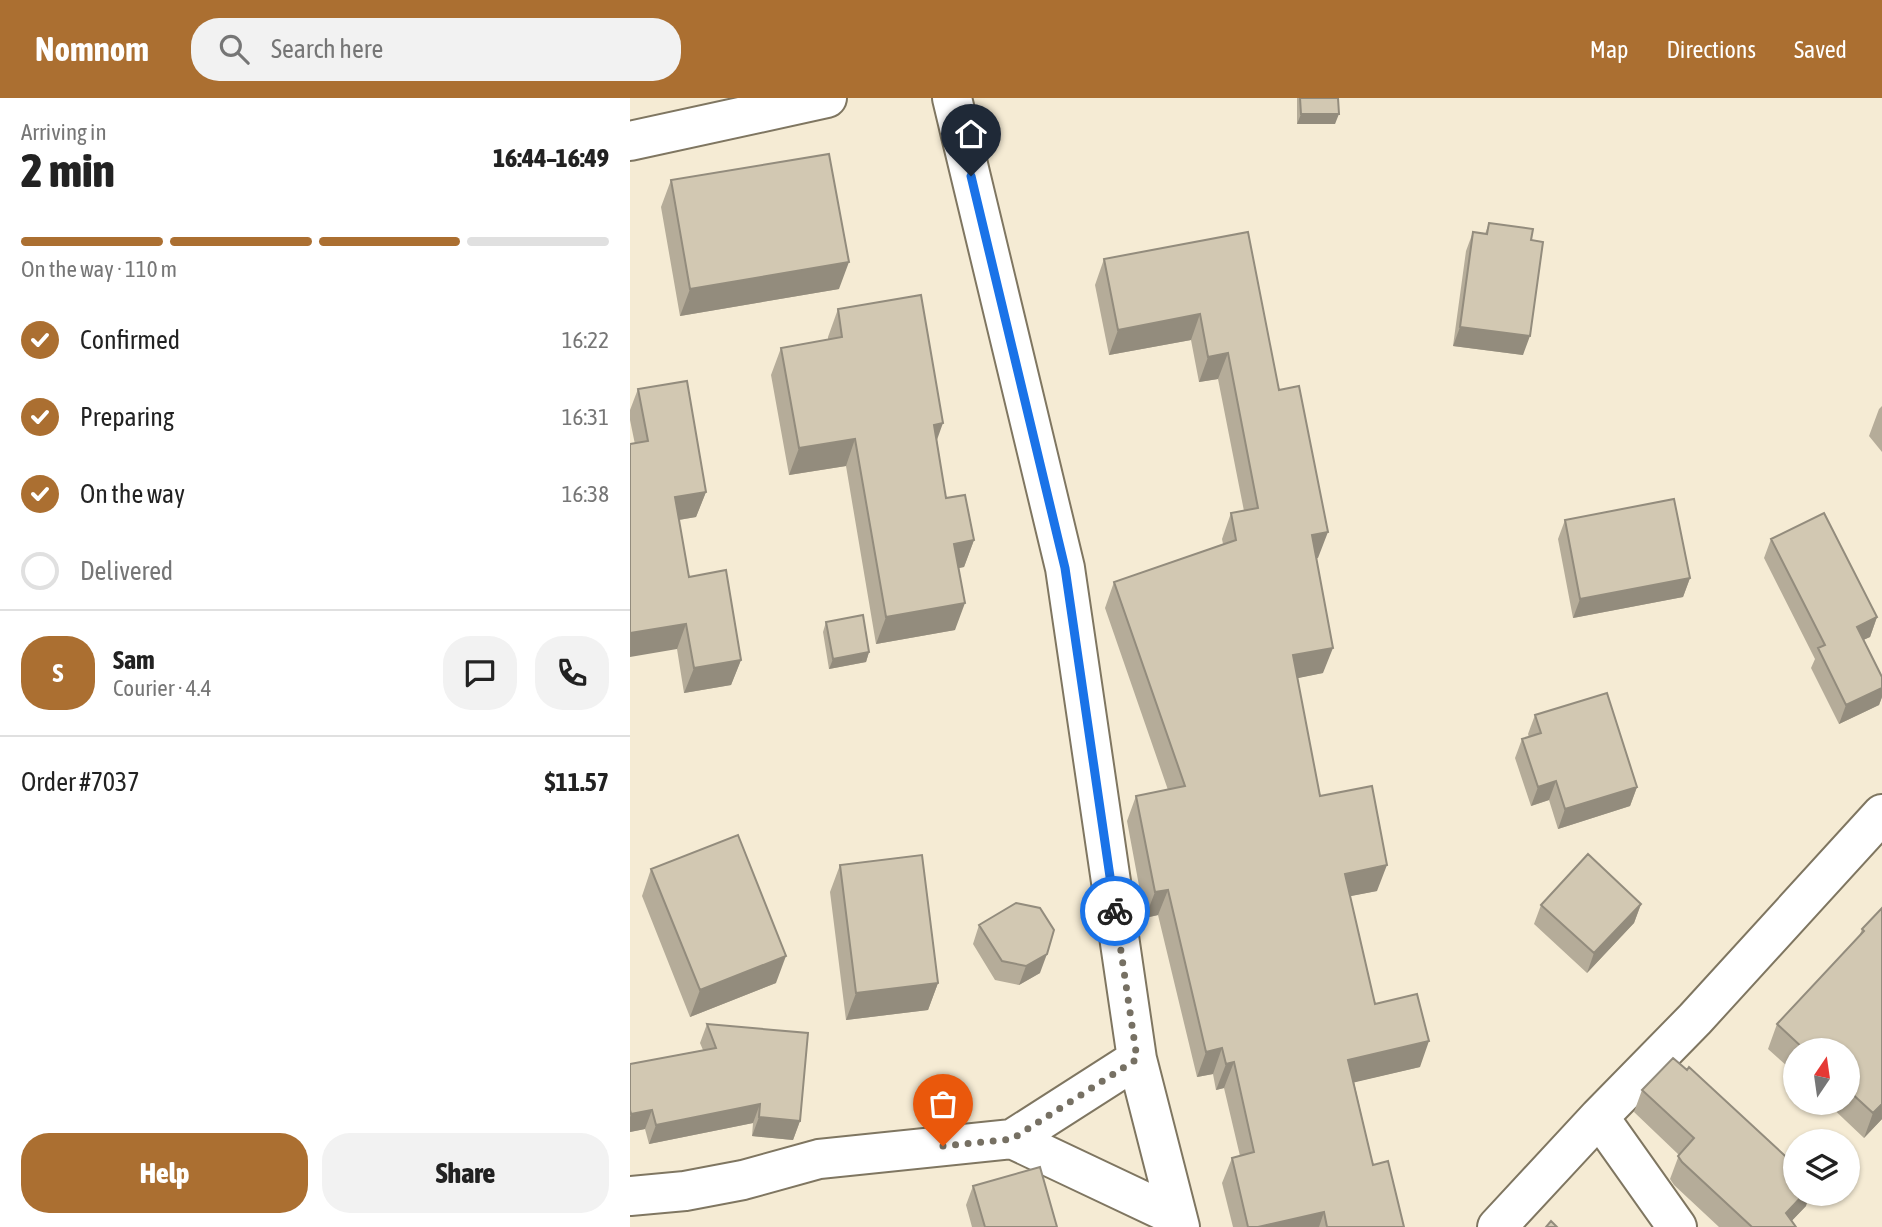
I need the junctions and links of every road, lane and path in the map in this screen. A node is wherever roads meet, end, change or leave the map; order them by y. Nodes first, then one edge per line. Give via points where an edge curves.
1 (827, 98) edge
2 (952, 98) edge
3 (630, 141) edge
4 (1882, 814) edge
5 (1137, 1059) junction
6 (1599, 1117) junction
7 (1012, 1139) junction
8 (630, 1196) edge
9 (1179, 1222) edge
10 (1497, 1227) edge
11 (1677, 1227) edge

1 - 3 street
2 - 5 street via 1065,568
4 - 6 street
5 - 7 street
5 - 9 street
6 - 10 street
6 - 11 street
7 - 8 street via 819,1159 731,1182
7 - 9 street

